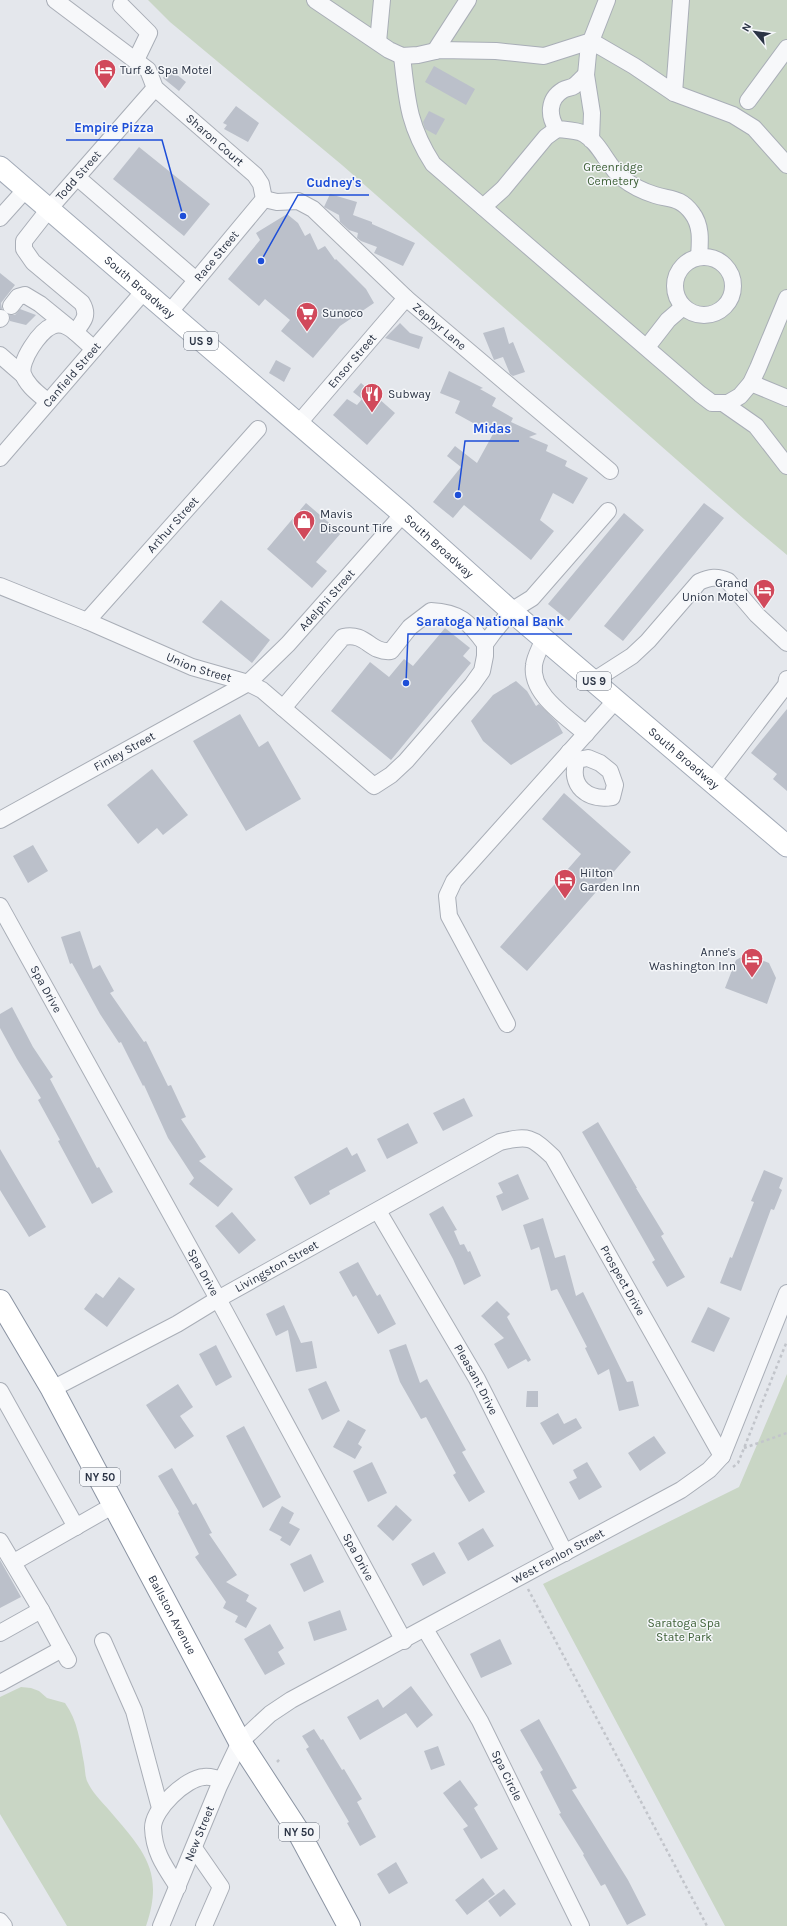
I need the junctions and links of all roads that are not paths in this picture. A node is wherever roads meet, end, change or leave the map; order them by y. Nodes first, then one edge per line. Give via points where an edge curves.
1 (55, 0) edge
2 (315, 0) edge
3 (382, 0) edge
4 (468, 0) edge
5 (607, 0) edge
6 (681, 0) edge
7 (121, 5) dead end
8 (592, 41) junction
9 (378, 42) junction
10 (787, 48) edge
11 (435, 51) junction
12 (402, 56) junction
13 (136, 60) junction
14 (586, 75) junction
15 (155, 88) junction
16 (674, 93) junction
17 (748, 101) junction
18 (723, 112) junction
19 (744, 122) junction
20 (557, 129) junction
21 (591, 140) junction
22 (787, 166) edge
23 (0, 167) edge
24 (78, 178) junction
25 (26, 189) junction
26 (264, 199) junction
27 (483, 207) junction
28 (48, 209) junction
29 (0, 218) edge
30 (699, 258) junction
31 (196, 280) junction
32 (144, 291) junction
33 (406, 298) junction
34 (787, 298) edge
35 (683, 307) junction
36 (169, 313) junction
37 (4, 314) edge
38 (71, 329) junction
39 (647, 347) junction
40 (94, 349) junction
41 (0, 356) edge
42 (23, 375) junction
43 (751, 383) junction
44 (787, 398) edge
45 (48, 402) junction
46 (723, 403) junction
47 (298, 424) junction
48 (258, 429) dead end
49 (2, 452) edge
50 (787, 466) edge
51 (610, 471) dead end
52 (608, 511) dead end
53 (403, 514) junction
54 (0, 586) edge
55 (511, 611) junction
56 (87, 621) junction
57 (544, 638) junction
58 (787, 643) edge
59 (486, 644) junction
60 (787, 679) edge
61 (593, 681) junction
62 (248, 683) junction
63 (616, 700) junction
64 (283, 708) junction
65 (586, 734) junction
66 (711, 783) junction
67 (0, 820) edge
68 (787, 846) edge
69 (0, 906) edge
70 (506, 1024) dead end
71 (500, 1142) joint
72 (378, 1211) junction
73 (787, 1293) edge
74 (218, 1299) junction
75 (0, 1301) edge
76 (52, 1389) junction
77 (0, 1391) edge
78 (722, 1456) junction
79 (114, 1505) junction
80 (76, 1527) junction
81 (0, 1541) edge
82 (565, 1554) junction
83 (14, 1562) junction
84 (41, 1610) junction
85 (424, 1629) junction
86 (0, 1633) edge
87 (103, 1641) dead end
88 (404, 1641) junction
89 (0, 1683) edge
90 (240, 1742) junction
91 (222, 1779) junction
92 (160, 1808) junction
93 (194, 1848) junction
94 (178, 1887) junction
95 (0, 1920) edge
96 (4, 1926) edge
97 (161, 1926) edge
98 (204, 1926) edge
99 (349, 1926) edge
100 (581, 1926) edge

1 - 13 street
2 - 9 street
3 - 9 street
4 - 11 street
5 - 8 street
6 - 16 street
7 - 13 street via 149,33
8 - 11 street via 544,56 496,51
8 - 14 street
8 - 16 street
9 - 12 street
10 - 17 street
11 - 12 street
12 - 27 street via 408,103 413,126 421,145 433,164
13 - 15 street via 148,70
14 - 20 street via 573,87 565,88 553,99 550,114
14 - 21 street via 592,113
15 - 24 street, Todd Street
15 - 26 street, Sharon Court via 255,175 261,184
16 - 18 street
17 - 18 street
17 - 19 street
18 - 19 street
19 - 22 street via 754,128
20 - 21 street via 583,134
20 - 27 street via 546,137 503,189
21 - 30 street via 610,166 623,178 655,195 675,198 692,212 698,221 701,238
23 - 25 main road, South Broadway / US 9
24 - 28 street, Todd Street
24 - 31 street
25 - 28 main road, South Broadway / US 9
25 - 29 street
26 - 31 street, Race Street
26 - 33 street, Zephyr Lane via 277,202 298,201 314,210
27 - 39 street
28 - 32 main road, South Broadway / US 9
28 - 38 street, Todd Street via 24,241 24,249 33,262 82,303 86,316
30 - 35 street via 683,266 675,282 678,300
30 - 35 street via 709,257 718,260 726,267 732,275 733,296 720,311 711,315 696,314
31 - 36 street, Race Street
32 - 36 main road, South Broadway / US 9
32 - 40 street, Canfield Street
33 - 47 street, Ensor Street
33 - 51 street, Zephyr Lane
34 - 43 street
35 - 39 street via 668,320
36 - 47 main road, South Broadway / US 9
37 - 38 street via 18,297 25,295
38 - 40 street
38 - 42 street via 60,324 52,325 44,332 26,356 22,366
39 - 46 street via 712,403
40 - 45 street, Canfield Street
41 - 42 street
42 - 45 street via 28,384
43 - 44 street
43 - 46 street via 740,396
45 - 49 street, Canfield Street
46 - 50 street via 756,426
47 - 53 main road, South Broadway / US 9
48 - 56 street, Arthur Street
52 - 55 street via 532,598
53 - 55 main road, South Broadway / US 9
53 - 62 street, Adelphi Street via 288,644
54 - 56 street, Union Street
55 - 57 main road, South Broadway / US 9
55 - 59 street
56 - 62 street, Union Street via 192,667
57 - 61 main road, South Broadway / US 9
57 - 65 street via 534,664 534,679 540,692
58 - 61 street via 757,615 728,581 710,577 699,582 632,656
59 - 64 street via 474,629 458,616 443,611 431,611 410,627 391,651 384,652 373,648 361,638 343,638
59 - 64 street, Union Street via 482,671 472,685 406,761 374,786
60 - 66 street via 786,685
61 - 63 main road, South Broadway / US 9
62 - 64 street, Union Street via 262,690
62 - 67 street, Finley Street
63 - 65 street
63 - 66 main road, South Broadway / US 9
65 - 70 street via 573,756 454,881 447,896 449,916
66 - 68 main road, South Broadway / US 9
69 - 74 street, Spa Drive
71 - 72 street, Livingston Street
71 - 78 street, Prospect Drive via 519,1137 528,1138 539,1143 553,1157
72 - 74 street, Livingston Street
72 - 82 street, Pleasant Drive via 477,1379
73 - 78 street, West Fenlon Street
74 - 76 street, Livingston Street via 177,1324
74 - 88 street, Spa Drive
75 - 76 highway, Ballston Avenue / NY 50
76 - 79 highway, Ballston Avenue / NY 50
77 - 80 street
78 - 82 street, West Fenlon Street via 709,1470 681,1490
79 - 80 street
79 - 90 highway, Ballston Avenue / NY 50
80 - 83 street
81 - 83 street
82 - 85 street, West Fenlon Street
83 - 84 street
84 - 86 street
84 - 89 street via 65,1655
85 - 88 street, West Fenlon Street
85 - 100 street, Spa Circle via 480,1721
87 - 92 street via 134,1711
88 - 90 street, West Fenlon Street via 291,1700 270,1714
90 - 91 street, New Street
90 - 99 highway, Ballston Avenue / NY 50 via 298,1831
91 - 92 street via 204,1777 185,1784
91 - 93 street, New Street
92 - 94 street via 153,1827 158,1855
93 - 94 street, New Street
93 - 98 street via 221,1887
94 - 97 street, New Street
95 - 96 street

